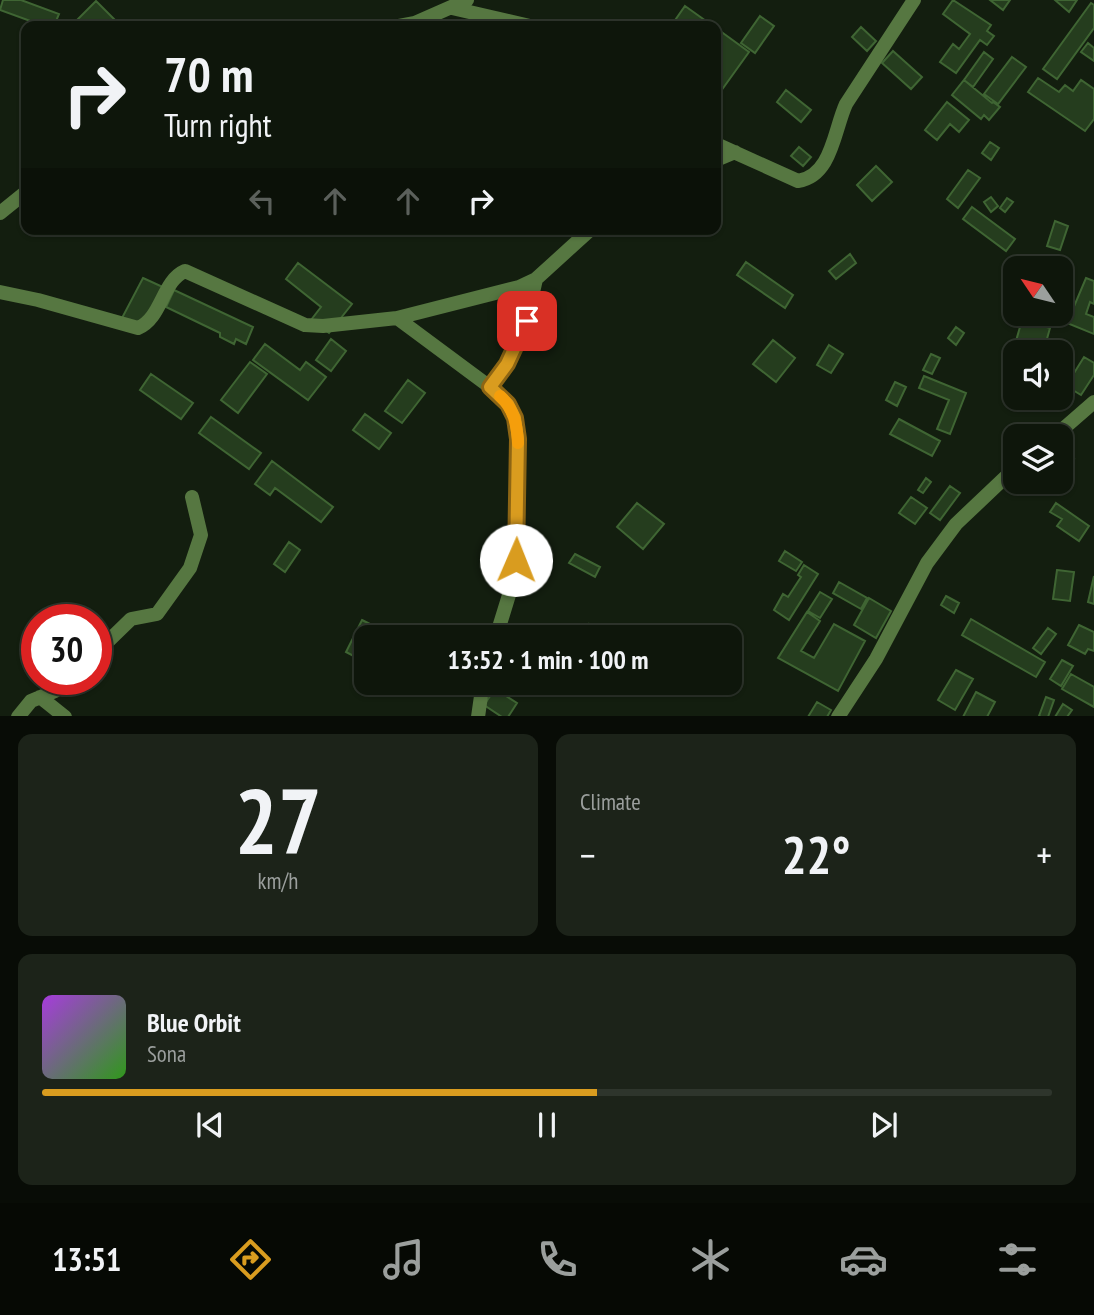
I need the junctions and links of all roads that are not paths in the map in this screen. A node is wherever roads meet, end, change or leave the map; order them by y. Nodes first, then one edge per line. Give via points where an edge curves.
1 (467, 0) edge
2 (914, 0) edge
3 (452, 8) junction
4 (420, 21) edge
5 (508, 21) edge
6 (721, 146) edge
7 (734, 152) junction
8 (721, 158) edge
9 (21, 196) edge
10 (0, 213) edge
11 (585, 235) edge
12 (536, 279) junction
13 (0, 292) edge
14 (397, 318) junction
15 (490, 387) junction
16 (1094, 402) edge
17 (1069, 424) edge
18 (1003, 479) edge
19 (192, 498) dead end
20 (500, 625) edge
21 (112, 637) edge
22 (45, 695) edge
23 (481, 695) edge
24 (40, 697) junction
25 (18, 716) edge
26 (65, 716) edge
27 (478, 716) edge
28 (838, 716) edge

1 - 3 street
2 - 7 street via 846,104 819,173 798,181
3 - 4 street
3 - 5 street
6 - 7 street
7 - 8 street
9 - 10 street
11 - 12 street
12 - 14 street
12 - 15 street via 519,344
13 - 14 street via 138,328 149,321 176,276 185,271 305,325
14 - 15 street
15 - 20 street via 508,404 518,439 513,582
16 - 17 street
18 - 28 street via 956,524 927,563 877,659
19 - 21 street via 201,535 190,568 157,614 131,619
22 - 24 street
23 - 27 street
24 - 25 street via 30,701
24 - 26 street

